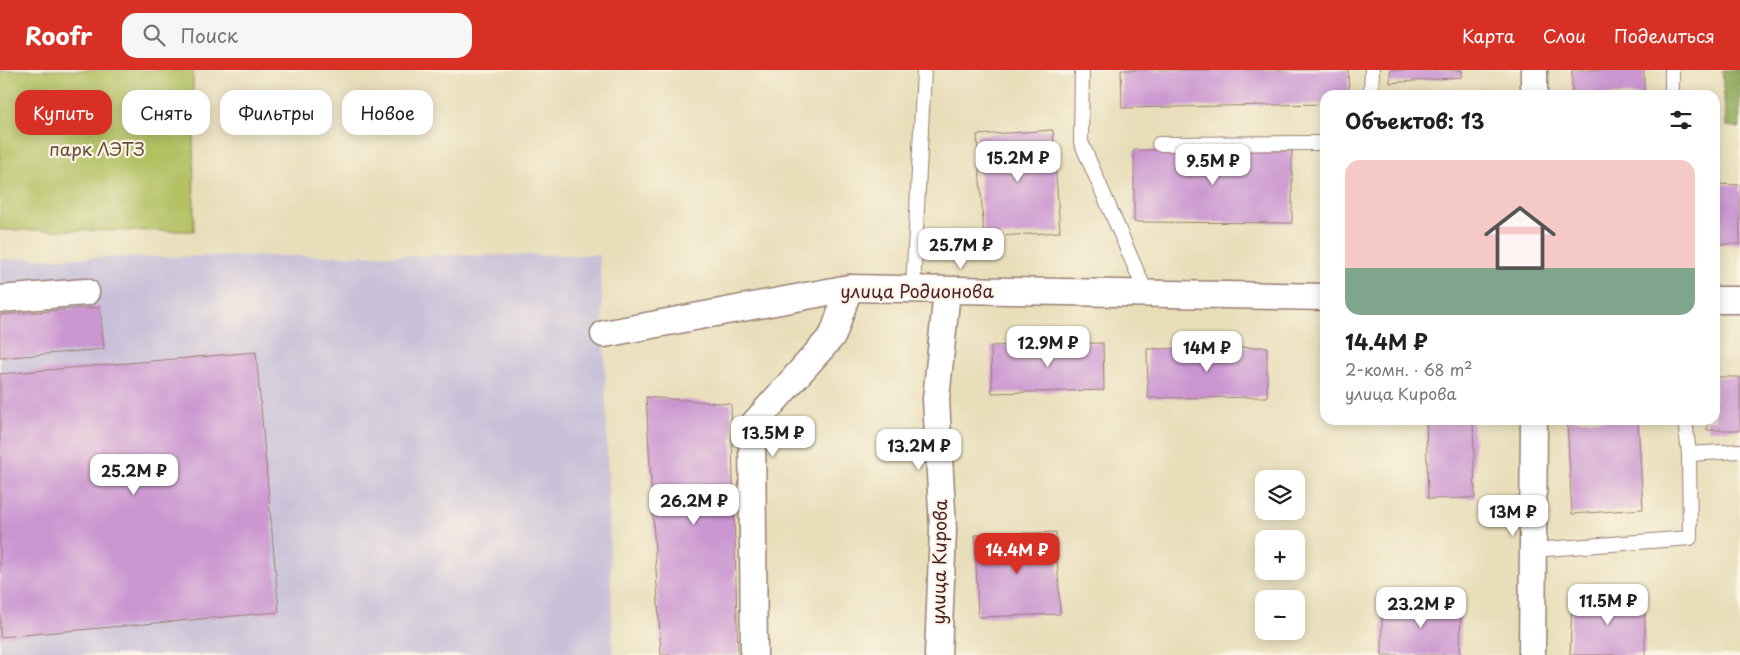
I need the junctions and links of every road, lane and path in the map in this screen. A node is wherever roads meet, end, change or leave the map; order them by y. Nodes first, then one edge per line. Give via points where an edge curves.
1 (924, 70) edge
2 (1082, 70) edge
3 (1372, 70) edge
4 (1534, 70) edge
5 (1672, 70) edge
6 (1371, 90) edge
7 (1534, 90) edge
8 (1672, 90) edge
9 (1320, 143) edge
10 (1159, 144) dead end
11 (849, 288) junction
12 (913, 288) junction
13 (947, 290) junction
14 (86, 292) dead end
15 (1147, 295) junction
16 (1320, 297) edge
17 (0, 299) edge
18 (1720, 300) edge
19 (1740, 300) edge
20 (604, 334) dead end
21 (1534, 425) edge
22 (1686, 425) edge
23 (1740, 451) edge
24 (1689, 454) junction
25 (1534, 550) junction
26 (754, 655) edge
27 (938, 655) edge
28 (1532, 655) edge

1 - 12 lane
2 - 15 lane via 1081,142
3 - 6 lane
4 - 7 street
5 - 8 lane
9 - 10 lane
11 - 12 street, улица Родионова
11 - 20 street, улица Родионова
11 - 26 street via 833,335 752,426
12 - 13 street, улица Родионова
13 - 15 street, улица Родионова
13 - 27 street, улица Кирова via 936,399 943,528
14 - 17 street
15 - 16 street, улица Родионова
18 - 19 street
21 - 25 street
22 - 24 lane
23 - 24 lane
24 - 25 lane via 1690,538
25 - 28 street

